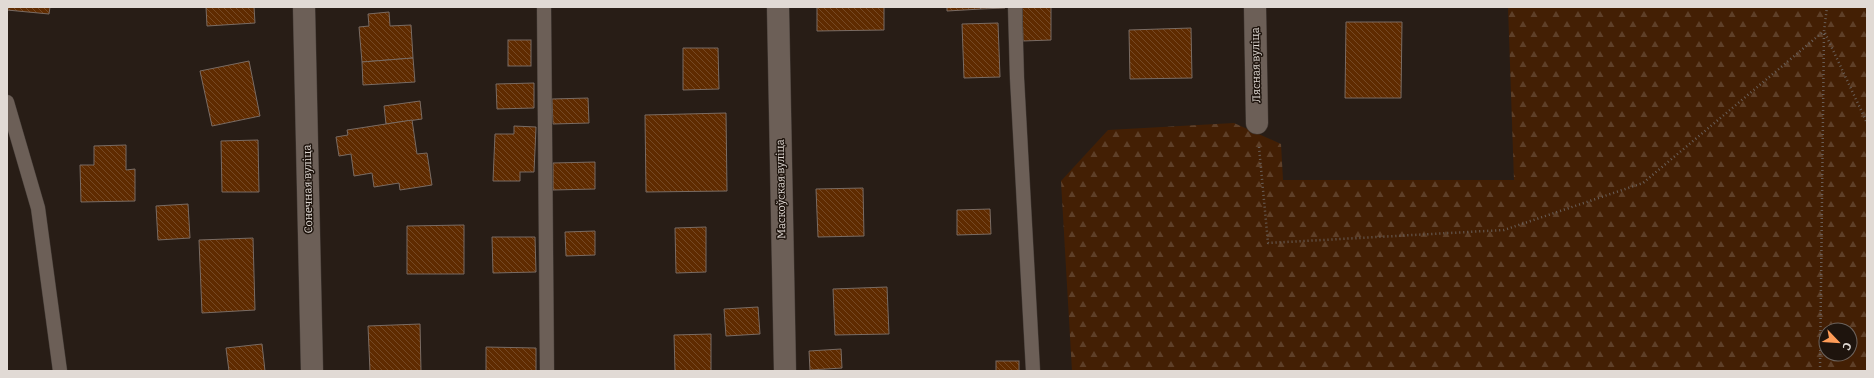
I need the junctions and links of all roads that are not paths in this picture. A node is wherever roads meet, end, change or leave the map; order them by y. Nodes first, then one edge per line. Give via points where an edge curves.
1 (304, 7) edge
2 (544, 7) edge
3 (778, 7) edge
4 (1015, 7) edge
5 (1255, 7) edge
6 (7, 102) edge
7 (1257, 123) road end
8 (60, 371) edge
9 (312, 371) edge
10 (547, 371) edge
11 (785, 371) edge
12 (1033, 371) edge

1 - 9 street, Сонечная вуліца
2 - 10 lane
3 - 11 street, Маскоўская вуліца
4 - 12 lane
5 - 7 street, Лясная вуліца
6 - 8 lane via 38,208

